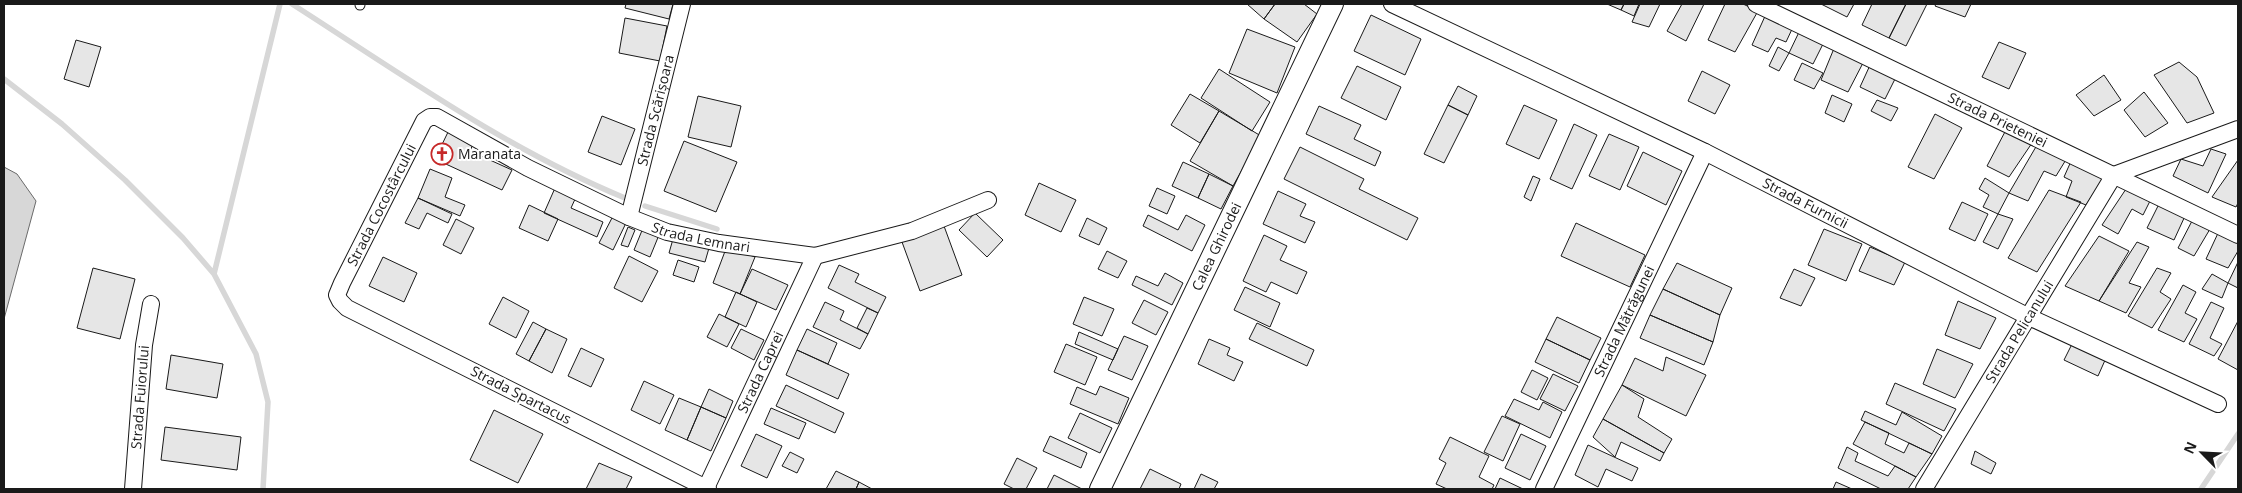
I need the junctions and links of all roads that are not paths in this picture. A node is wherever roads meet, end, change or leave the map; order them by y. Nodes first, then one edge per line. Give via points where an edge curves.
1 (682, 4) edge
2 (1333, 4) edge
3 (1392, 4) edge
4 (1756, 4) edge
5 (430, 117) joint
6 (2238, 129) edge
7 (1705, 152) junction
8 (2114, 175) junction
9 (988, 200) dead end
10 (629, 217) junction
11 (2238, 235) edge
12 (815, 256) junction
13 (337, 295) joint
14 (151, 304) dead end
15 (2027, 316) junction
16 (2218, 404) dead end
17 (133, 489) edge
18 (707, 489) edge
19 (1100, 489) edge
20 (1544, 489) edge
21 (1924, 489) edge

1 - 10 street, Strada Scărișoara
2 - 19 street, Calea Ghirodei
3 - 7 street, Strada Furnicii
4 - 8 street, Strada Prieteniei
5 - 10 street, Strada Lemnari via 445,121 528,168
5 - 13 street, Strada Cocostârcului via 420,127
6 - 8 street
7 - 15 street, Strada Furnicii
7 - 20 street, Strada Mătrăgunei
8 - 11 street, Strada Prieteniei
8 - 15 street, Strada Pelicanului
9 - 12 street, Strada Lemnari via 912,231
10 - 12 street, Strada Lemnari via 667,232 719,244
12 - 18 street, Strada Caprei
13 - 18 street, Strada Spartacus via 347,308
14 - 17 street, Strada Fuiorului via 144,345
15 - 16 street, Strada Furnicii
15 - 21 street, Strada Pelicanului

